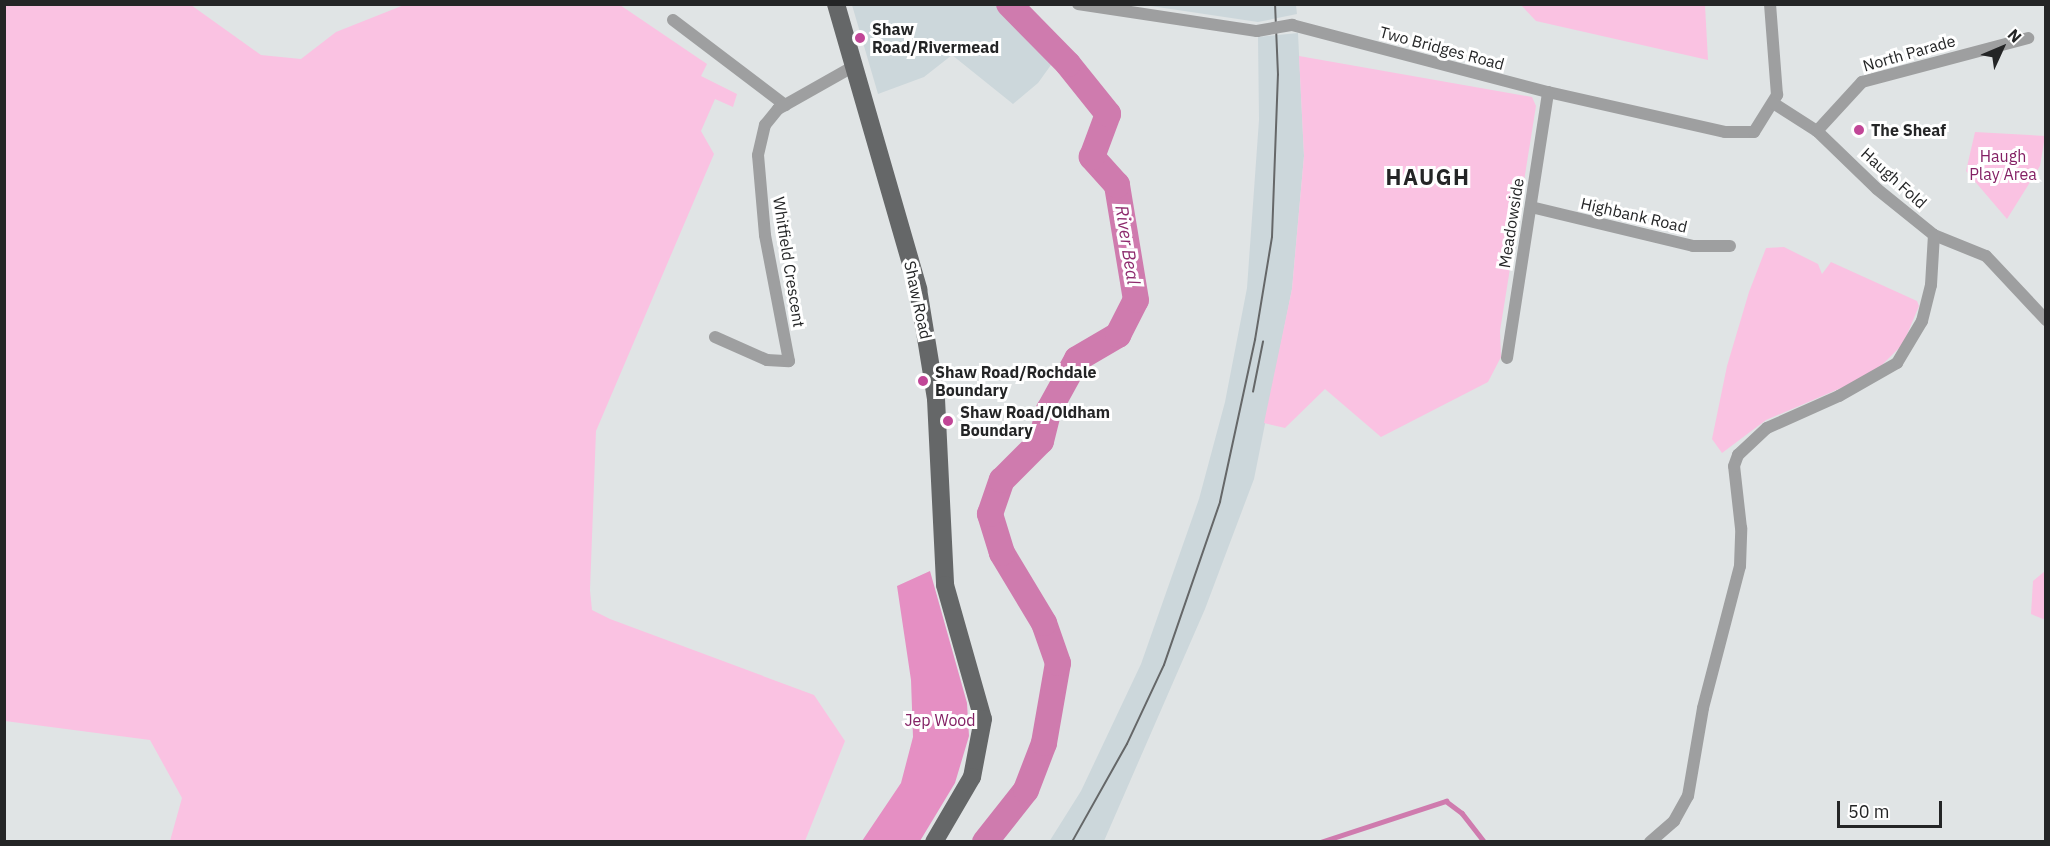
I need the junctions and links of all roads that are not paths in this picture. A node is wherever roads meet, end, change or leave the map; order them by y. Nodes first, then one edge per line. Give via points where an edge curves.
1 (836, 4) edge
2 (1078, 4) edge
3 (1770, 4) edge
4 (673, 20) dead end
5 (2028, 38) dead end
6 (854, 66) junction
7 (1548, 92) junction
8 (1775, 99) junction
9 (785, 105) junction
10 (1817, 130) junction
11 (1531, 207) junction
12 (1934, 235) junction
13 (1730, 246) dead end
14 (2046, 320) edge
15 (715, 337) dead end
16 (1507, 358) dead end
17 (933, 842) edge
18 (1650, 842) edge

1 - 6 main road, Shaw Road
2 - 7 street, Two Bridges Road, bridge via 1257,31 1292,25
3 - 8 street
4 - 9 street
5 - 10 street, North Parade via 1862,82
6 - 9 street, Whitfield Crescent
6 - 17 main road, Shaw Road via 918,289 936,399 945,585 983,718 972,777
7 - 8 street, Two Bridges Road via 1725,132 1754,132
7 - 11 street, Meadowside
8 - 10 street, Haugh Fold
9 - 15 street, Whitfield Crescent via 765,125 759,155 765,235 789,361 767,360
10 - 12 street, Haugh Fold via 1877,189
11 - 13 street, Highbank Road via 1693,246
11 - 16 street, Meadowside
12 - 14 street, Haugh Fold via 1986,256
12 - 18 street via 1931,285 1922,321 1897,363 1839,396 1767,428 1738,455 1734,466 1741,528 1740,566 1703,708 1688,796 1674,821

